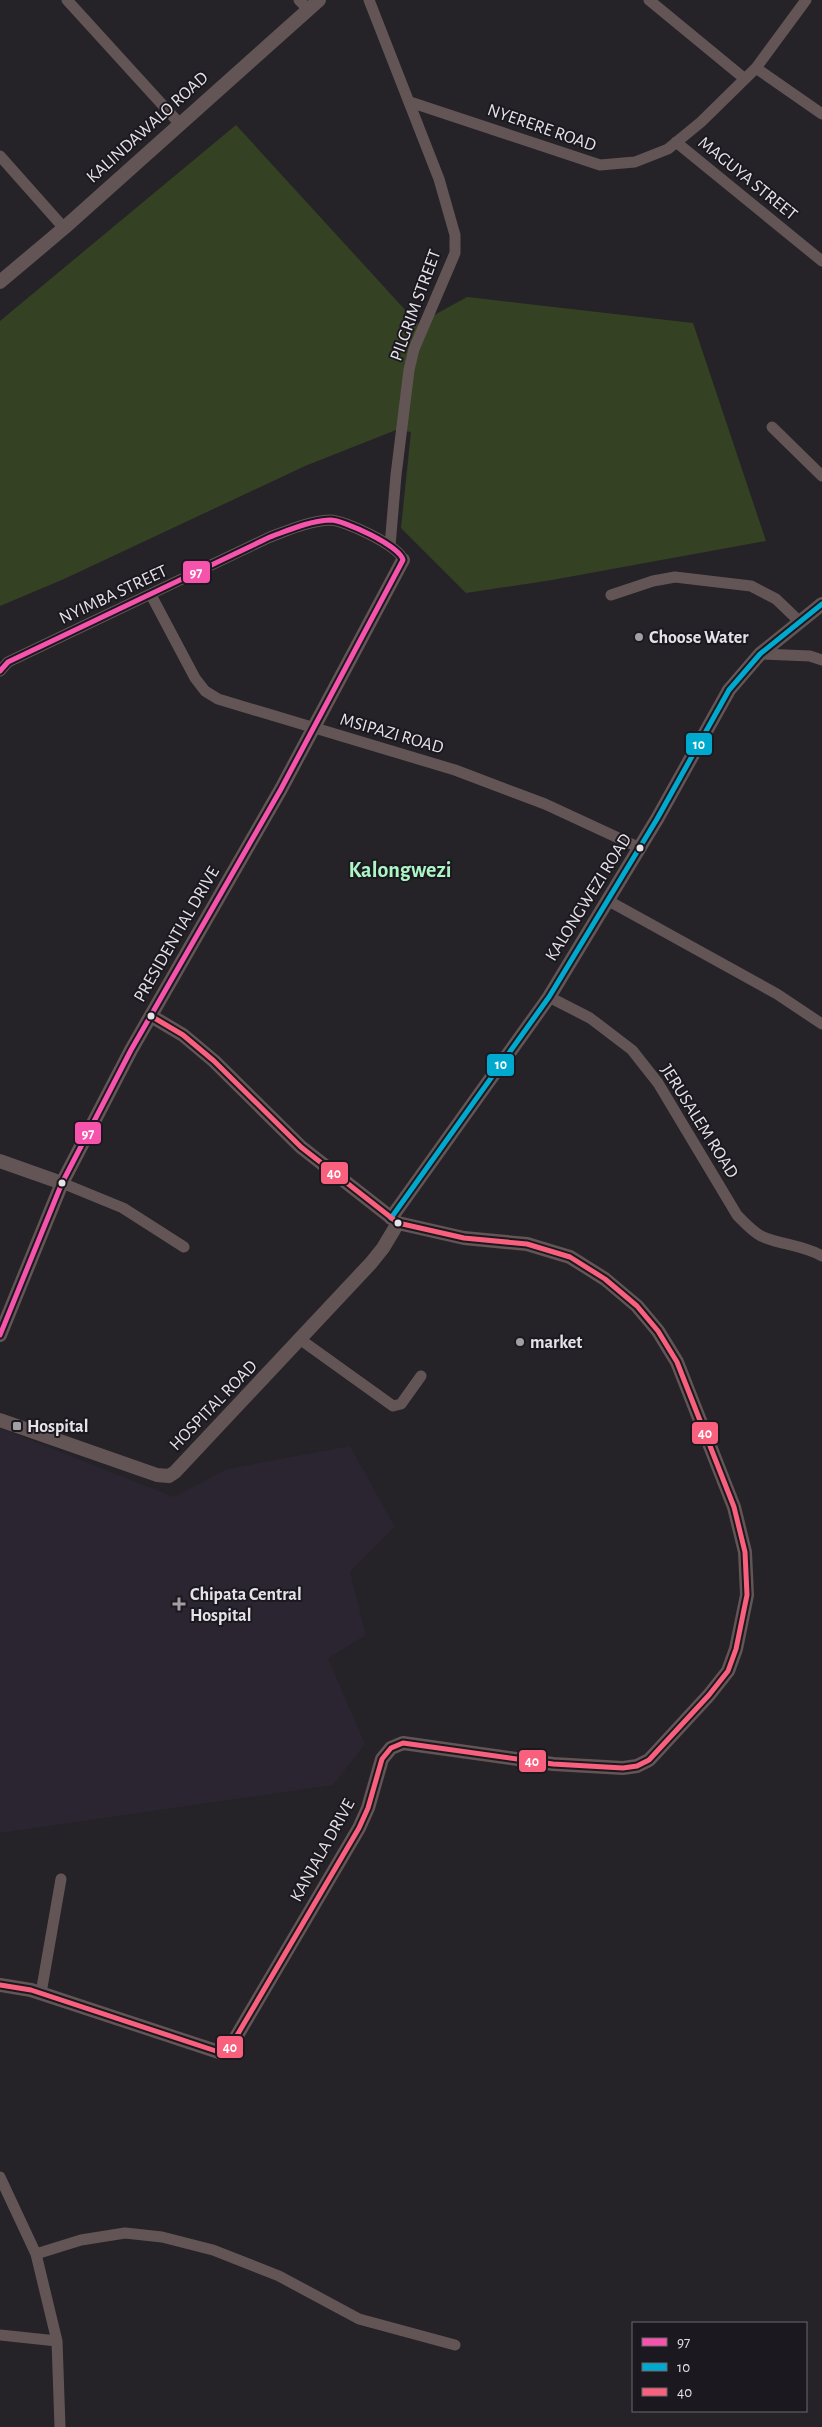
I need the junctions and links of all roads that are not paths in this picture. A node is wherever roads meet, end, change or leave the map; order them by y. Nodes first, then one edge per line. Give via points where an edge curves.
1 (67, 0) edge
2 (319, 0) edge
3 (368, 0) edge
4 (650, 0) edge
5 (806, 0) edge
6 (304, 5) edge
7 (756, 68) junction
8 (745, 79) junction
9 (410, 102) junction
10 (822, 114) edge
11 (179, 123) junction
12 (676, 142) junction
13 (0, 156) edge
14 (64, 228) junction
15 (822, 261) edge
16 (0, 282) edge
17 (772, 427) dead end
18 (822, 476) edge
19 (390, 546) junction
20 (403, 560) joint
21 (151, 595) junction
22 (611, 595) dead end
23 (822, 604) edge
24 (800, 622) junction
25 (760, 654) junction
26 (822, 660) edge
27 (0, 670) edge
28 (314, 729) junction
29 (640, 848) junction
30 (607, 900) junction
31 (549, 997) junction
32 (151, 1016) junction
33 (822, 1024) edge
34 (0, 1161) edge
35 (62, 1183) junction
36 (395, 1221) junction
37 (184, 1248) dead end
38 (822, 1256) edge
39 (0, 1335) edge
40 (301, 1340) junction
41 (421, 1376) dead end
42 (0, 1420) edge
43 (61, 1879) dead end
44 (0, 1986) edge
45 (41, 1993) junction
46 (0, 2177) edge
47 (36, 2254) junction
48 (0, 2335) edge
49 (57, 2341) junction
50 (455, 2345) dead end
51 (60, 2427) edge

1 - 11 street
2 - 6 street, KALINDAWALO ROAD
3 - 9 street, PILGRIM STREET
4 - 8 street
5 - 7 street, NYERERE ROAD
6 - 11 street, KALINDAWALO ROAD
7 - 8 street, NYERERE ROAD
7 - 10 street
8 - 12 street, NYERERE ROAD
9 - 12 street, NYERERE ROAD via 600,165 635,162 668,149
9 - 19 street, PILGRIM STREET via 439,179 455,236 455,253 414,349 409,370
11 - 14 street, KALINDAWALO ROAD
12 - 15 street, MAGUYA STREET
13 - 14 street
14 - 16 street, KALINDAWALO ROAD
17 - 18 street
19 - 20 street, NYIMBA STREET
19 - 21 street, NYIMBA STREET via 332,520 308,523 270,537
20 - 28 street, PRESIDENTIAL DRIVE
21 - 27 street, NYIMBA STREET via 8,662
21 - 28 street, MSIPAZI ROAD via 194,678 205,691 218,699
22 - 24 street via 675,577 751,586 776,599
23 - 24 street, KALONGWEZI ROAD
24 - 25 street, KALONGWEZI ROAD
25 - 26 street via 810,656
25 - 29 street, KALONGWEZI ROAD via 728,690
28 - 29 street, MSIPAZI ROAD via 504,787
28 - 32 street, PRESIDENTIAL DRIVE
29 - 30 street, KALONGWEZI ROAD
30 - 31 street, KALONGWEZI ROAD
30 - 33 street via 777,994
31 - 36 street, KALONGWEZI ROAD
31 - 38 street, JERUSALEM ROAD via 590,1018 632,1050 658,1083 737,1215 748,1226 761,1236 808,1248
32 - 35 street, PRESIDENTIAL DRIVE
32 - 36 street, KANJALA DRIVE via 214,1061 301,1147
34 - 35 street
35 - 37 street via 123,1208
35 - 39 street, PRESIDENTIAL DRIVE
36 - 40 street, HOSPITAL ROAD via 383,1248
36 - 45 street, KANJALA DRIVE via 464,1238 527,1244 570,1257 605,1279 637,1306 658,1331 677,1362 704,1428 734,1507 745,1552 747,1595 743,1622 728,1671 649,1760 637,1766 553,1764 403,1743 391,1748 382,1759 359,1828 230,2049 222,2053
40 - 41 street via 393,1406 401,1404
40 - 42 street, HOSPITAL ROAD via 168,1476
43 - 45 street
44 - 45 street, KANJALA DRIVE
46 - 47 street
47 - 49 street
47 - 50 street via 81,2240 125,2234 162,2237 213,2250 279,2276 359,2319
48 - 49 street
49 - 51 street

